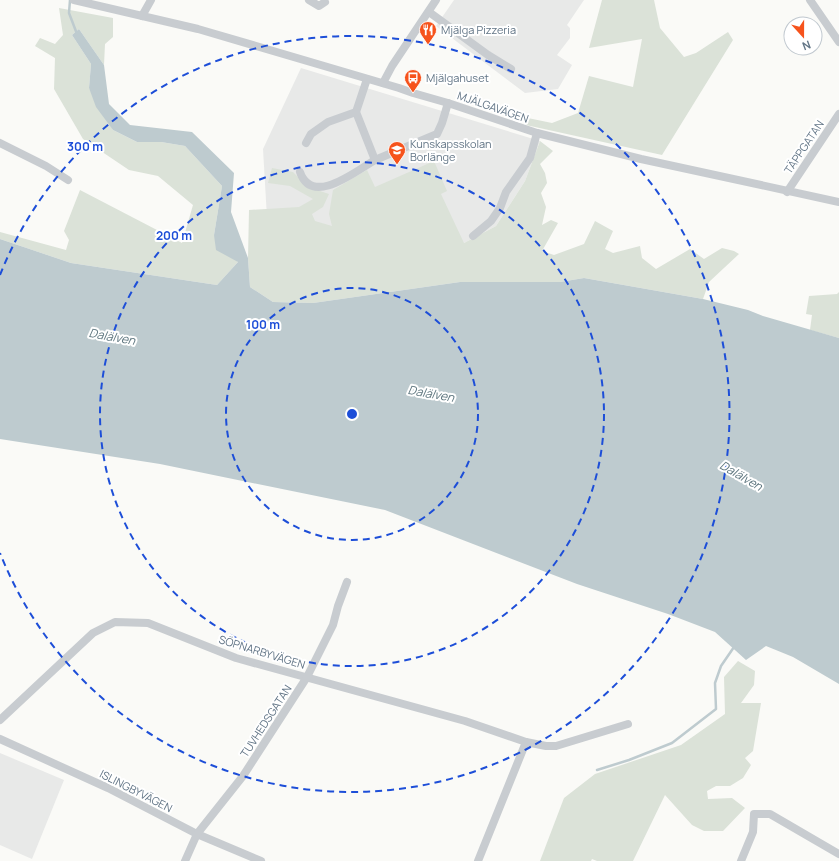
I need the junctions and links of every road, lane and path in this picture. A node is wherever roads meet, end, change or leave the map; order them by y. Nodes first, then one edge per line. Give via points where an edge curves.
1 (74, 0) edge
2 (151, 0) edge
3 (309, 0) edge
4 (436, 0) edge
5 (810, 0) edge
6 (325, 2) dead end
7 (429, 12) junction
8 (142, 16) junction
9 (839, 42) edge
10 (511, 69) dead end
11 (367, 79) junction
12 (383, 83) junction
13 (448, 103) junction
14 (356, 112) junction
15 (839, 114) edge
16 (537, 133) junction
17 (0, 143) edge
18 (306, 143) dead end
19 (374, 160) junction
20 (300, 172) dead end
21 (68, 180) dead end
22 (787, 192) junction
23 (839, 202) edge
24 (473, 236) dead end
25 (347, 582) dead end
26 (307, 677) junction
27 (0, 720) edge
28 (628, 724) dead end
29 (0, 740) edge
30 (526, 742) junction
31 (197, 834) junction
32 (839, 854) edge
33 (185, 861) edge
34 (261, 861) edge
35 (478, 861) edge
36 (741, 861) edge

1 - 8 street, MJÄLGAVÄGEN
2 - 8 street
3 - 6 street via 319,6
4 - 7 street
5 - 9 street
7 - 10 street
7 - 12 street
8 - 11 street, MJÄLGAVÄGEN
11 - 12 street, MJÄLGAVÄGEN
11 - 14 street
12 - 13 street, MJÄLGAVÄGEN
13 - 16 street, MJÄLGAVÄGEN
13 - 19 street via 437,134
14 - 18 street via 328,122 311,134
14 - 19 street
15 - 22 street, TÄPPGATAN
16 - 22 street, MJÄLGAVÄGEN
16 - 24 street via 530,158 506,192 500,208 491,221
17 - 21 street
19 - 20 street via 332,185 323,187 312,186 303,179
22 - 23 street, MJÄLGAVÄGEN
25 - 26 street, TUVHEDSGATAN via 333,625
26 - 27 street, SÖPNARBYVÄGEN via 236,658 148,623 115,622 93,633
26 - 30 street, SÖPNARBYVÄGEN via 465,721
26 - 31 street, TUVHEDSGATAN via 243,776
28 - 30 street, SÖPNARBYVÄGEN via 556,746
29 - 31 street, ISLINGBYVÄGEN via 108,788
30 - 35 street
31 - 33 street, TUVHEDSGATAN
31 - 34 street, ISLINGBYVÄGEN
32 - 36 street via 770,814 754,814 752,832

